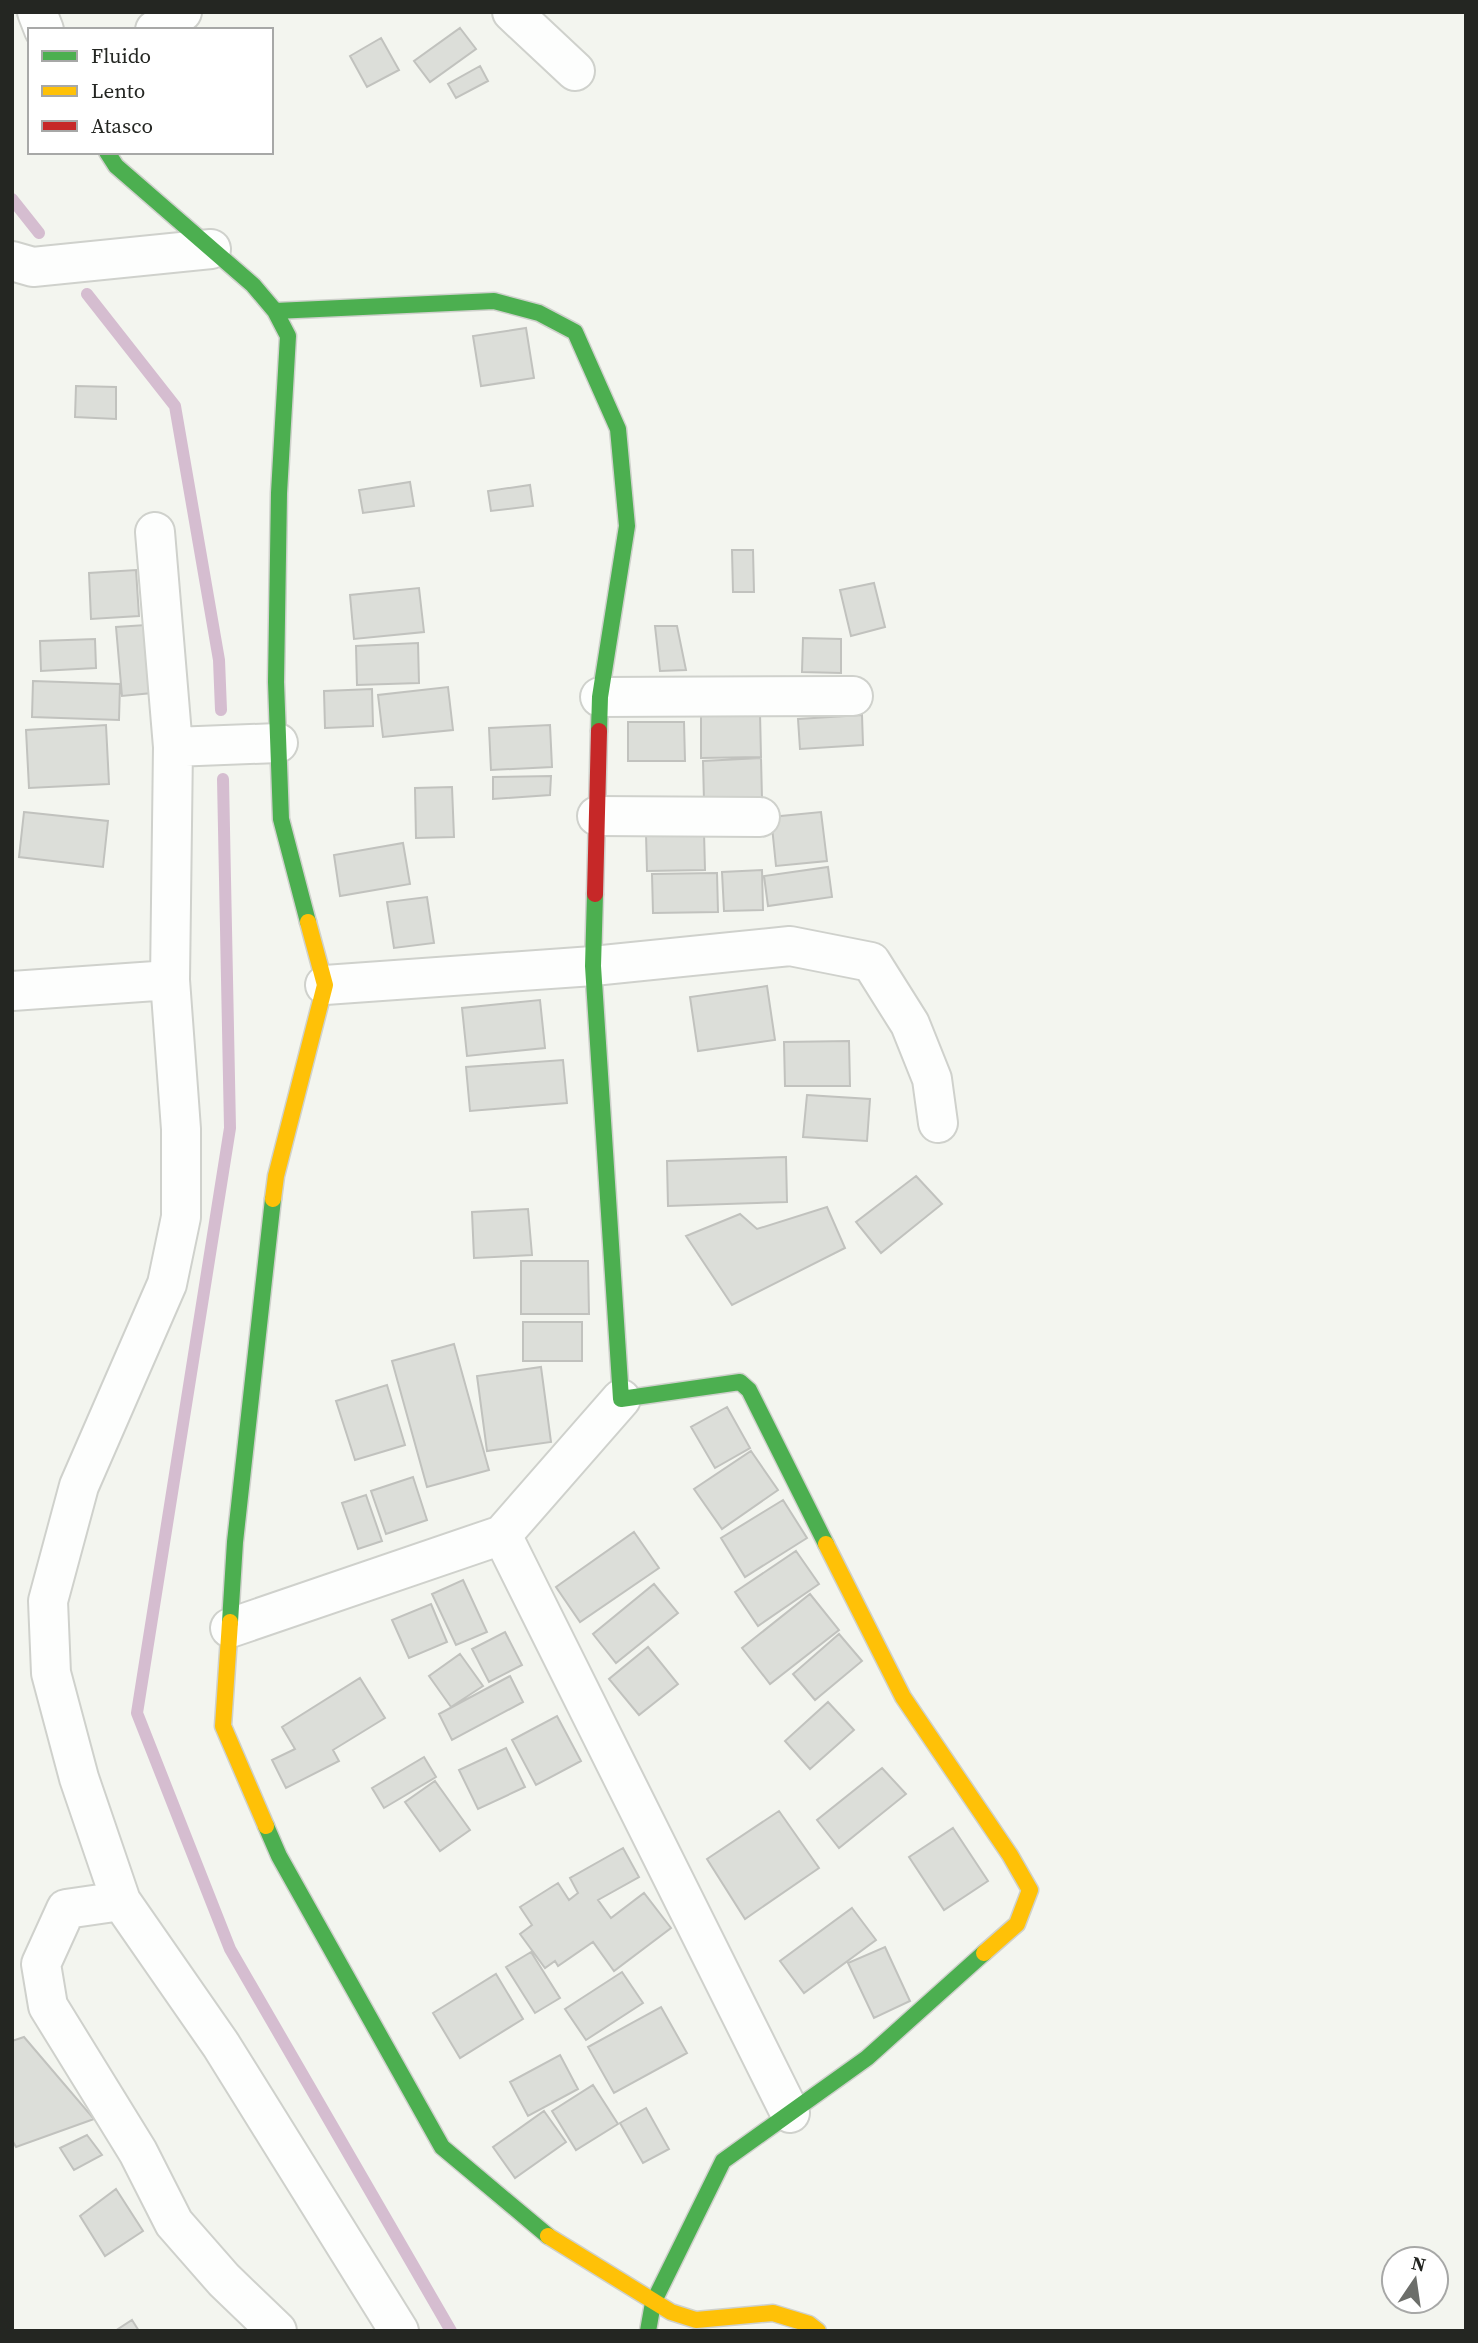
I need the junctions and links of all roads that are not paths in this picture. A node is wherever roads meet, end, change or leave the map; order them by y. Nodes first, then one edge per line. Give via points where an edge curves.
1 (182, 12) edge
2 (512, 12) edge
3 (158, 28) edge
4 (575, 71) dead end
5 (108, 154) edge
6 (211, 249) junction
7 (12, 261) edge
8 (275, 311) junction
9 (155, 532) dead end
10 (853, 696) dead end
11 (600, 697) junction
12 (278, 743) junction
13 (173, 747) junction
14 (597, 816) junction
15 (760, 817) dead end
16 (593, 966) junction
17 (170, 980) junction
18 (325, 985) junction
19 (12, 991) edge
20 (938, 1123) dead end
21 (621, 1399) junction
22 (502, 1535) junction
23 (230, 1628) junction
24 (121, 1901) junction
25 (790, 2113) junction
26 (653, 2303) junction
27 (277, 2331) edge
28 (399, 2331) edge
29 (648, 2331) edge
30 (818, 2331) edge

1 - 3 street
2 - 4 street
5 - 6 street via 116,166
6 - 7 street via 33,267
6 - 8 street
8 - 11 street via 494,301 539,313 575,332 618,429 627,526
8 - 12 street via 288,337 279,493
9 - 13 street
10 - 11 street
11 - 14 street
12 - 13 street
12 - 18 street via 281,819
13 - 17 street
14 - 15 street
14 - 16 street
16 - 18 street
16 - 20 street via 790,946 871,962 914,1035 932,1079
16 - 21 street
17 - 19 street
17 - 24 street via 181,1129 181,1217 167,1284 79,1486 48,1601 51,1673 79,1778
18 - 23 street via 276,1177 235,1542
21 - 22 street
21 - 25 street via 730,1381 749,1390 903,1697 1030,1890 1017,1924 867,2058
22 - 23 street
22 - 25 street
23 - 26 street via 223,1726 279,1856 442,2147 554,2241
24 - 27 street via 66,1909 41,1964 48,2006 138,2152 174,2223
24 - 28 street via 221,2045
25 - 26 street via 723,2161
26 - 29 street
26 - 30 street via 696,2320 773,2313

